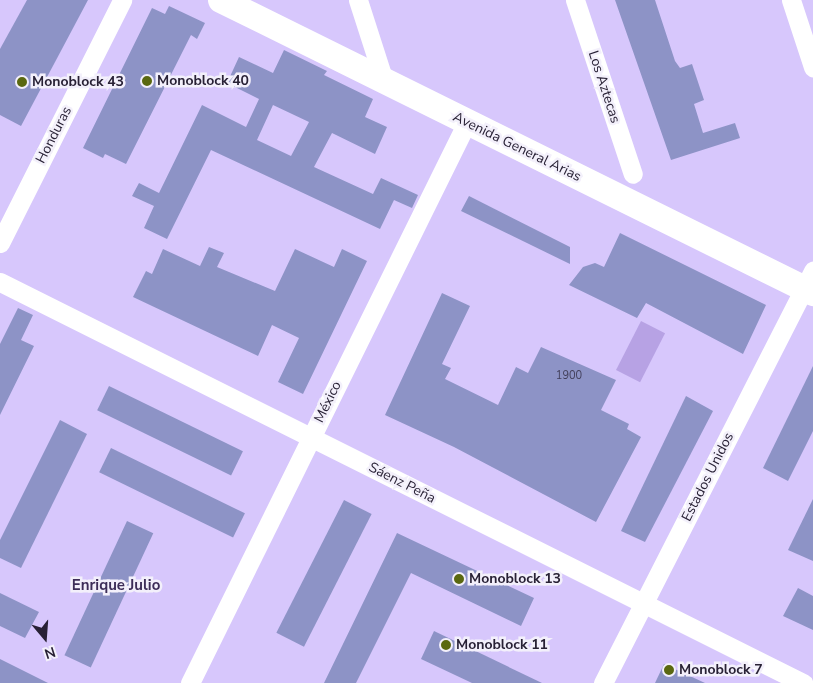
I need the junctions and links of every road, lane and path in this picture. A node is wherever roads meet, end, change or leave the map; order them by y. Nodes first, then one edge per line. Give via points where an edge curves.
1 (122, 0) edge
2 (221, 0) edge
3 (358, 0) edge
4 (575, 0) edge
5 (791, 0) edge
6 (813, 67) edge
7 (384, 81) junction
8 (467, 122) junction
9 (633, 174) dead end
10 (0, 243) edge
11 (0, 282) edge
12 (810, 284) edge
13 (311, 437) junction
14 (643, 603) junction
15 (190, 683) edge
16 (603, 683) edge
17 (803, 683) edge

1 - 10 street, Honduras
2 - 7 main road, Avenida General Arias
3 - 7 street
4 - 9 street, Los Aztecas
5 - 6 street
7 - 8 main road, Avenida General Arias
8 - 12 main road, Avenida General Arias
8 - 13 street, México
11 - 13 street, Sáenz Peña
12 - 14 street, Estados Unidos
13 - 14 street, Sáenz Peña
13 - 15 street, México
14 - 16 street, Estados Unidos
14 - 17 street, Sáenz Peña

